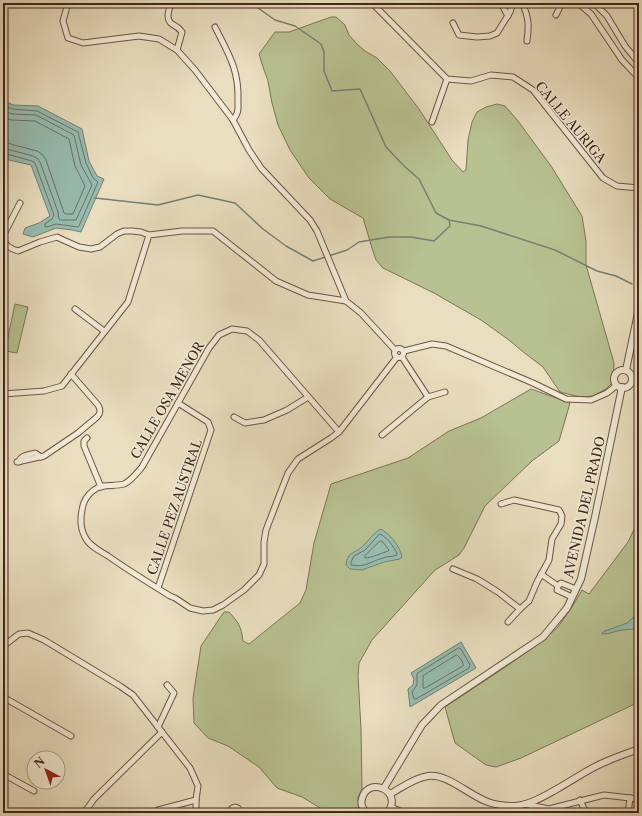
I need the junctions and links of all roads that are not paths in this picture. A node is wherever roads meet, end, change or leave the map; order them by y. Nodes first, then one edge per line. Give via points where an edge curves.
1 (68, 3) edge
2 (171, 3) edge
3 (372, 3) edge
4 (501, 3) edge
5 (512, 3) edge
6 (522, 3) edge
7 (560, 3) edge
8 (578, 3) edge
9 (594, 3) edge
10 (556, 15) dead end
11 (508, 16) junction
12 (453, 23) dead end
13 (215, 27) dead end
14 (527, 41) dead end
15 (178, 50) junction
16 (639, 62) edge
17 (639, 78) edge
18 (447, 79) junction
19 (233, 120) junction
20 (432, 122) dead end
21 (639, 188) edge
22 (20, 203) dead end
23 (149, 235) junction
24 (3, 236) edge
25 (3, 239) edge
26 (346, 301) junction
27 (639, 308) edge
28 (75, 309) dead end
29 (104, 331) junction
30 (396, 350) junction
31 (404, 351) junction
32 (399, 357) junction
33 (626, 370) junction
34 (71, 374) junction
35 (632, 381) junction
36 (639, 382) edge
37 (620, 386) junction
38 (444, 392) dead end
39 (3, 394) edge
40 (308, 397) junction
41 (428, 397) junction
42 (178, 403) junction
43 (234, 417) dead end
44 (339, 432) junction
45 (382, 434) dead end
46 (87, 438) dead end
47 (18, 462) dead end
48 (101, 487) junction
49 (501, 504) dead end
50 (453, 569) dead end
51 (541, 574) junction
52 (558, 586) junction
53 (158, 588) junction
54 (576, 590) junction
55 (572, 597) junction
56 (520, 609) junction
57 (508, 622) dead end
58 (3, 650) edge
59 (167, 685) dead end
60 (3, 697) edge
61 (158, 727) junction
62 (162, 732) junction
63 (71, 736) dead end
64 (639, 749) edge
65 (3, 774) edge
66 (26, 786) edge
67 (384, 788) junction
68 (390, 794) junction
69 (630, 798) junction
70 (639, 799) edge
71 (196, 800) junction
72 (580, 800) junction
73 (524, 804) junction
74 (391, 807) junction
75 (158, 810) dead end
76 (363, 812) edge
77 (84, 813) edge
78 (196, 813) edge
79 (232, 813) edge
80 (241, 813) edge
81 (387, 813) edge
82 (404, 813) edge
83 (586, 813) edge
84 (628, 813) edge

1 - 15 street via 63,22 68,38 83,44 139,36 159,39
2 - 15 street via 167,17 170,23 182,32
3 - 18 street
4 - 11 street
5 - 11 street
6 - 14 street via 528,20
7 - 10 street
8 - 17 street via 591,14 622,60
9 - 16 street via 607,16 625,46
11 - 12 street via 497,33 490,36 459,35
13 - 19 street via 238,80 237,115
15 - 19 street
18 - 20 street
18 - 21 street, CALLE AURIGA via 471,81 491,76 513,77 533,90 603,178 617,186
19 - 26 street via 261,168 310,220 317,231
22 - 24 street
23 - 25 street via 124,231 100,247 91,249 56,238 18,252 8,247
23 - 26 street via 213,231 276,281 308,295
23 - 29 street via 128,302
26 - 30 street
27 - 33 street
28 - 29 street
29 - 34 street
30 - 31 street via 401,348
30 - 32 street via 395,354
31 - 32 street
31 - 37 street via 432,344 446,346 566,399 591,400
32 - 41 street
32 - 44 street
33 - 35 street via 631,374
33 - 37 street via 616,374 615,381
34 - 39 street via 62,386 44,391
34 - 47 street via 98,405 100,414 78,433 41,457
35 - 36 street
35 - 37 street via 626,387
37 - 54 street, AVENIDA DEL PRADO via 595,517
38 - 41 street
40 - 42 street, CALLE OSA MENOR via 259,340 247,331 232,329 219,335 209,348
40 - 43 street via 264,420 245,422
40 - 44 street, CALLE OSA MENOR
41 - 45 street
42 - 48 street, CALLE OSA MENOR via 142,467 124,484
42 - 53 street, CALLE PEZ AUSTRAL via 208,422 211,430
44 - 53 street via 298,459 288,473 266,530 264,564 259,575 244,590 223,605 203,611 190,608
46 - 48 street via 84,446
48 - 53 street via 95,489 83,504 80,519 85,538 91,545
49 - 51 street via 514,500 559,510 562,516 561,524 552,539 549,560
50 - 56 street via 477,579
51 - 52 street
51 - 56 street via 529,601
52 - 54 street via 561,583
52 - 55 street via 557,590
54 - 55 street, AVENIDA DEL PRADO
55 - 67 street, AVENIDA DEL PRADO via 567,608 543,637 442,705 422,725
56 - 57 street
58 - 61 street via 6,644 19,634 28,633 44,640 120,686 133,696
59 - 61 street via 174,693
60 - 63 street
61 - 62 street
62 - 71 street via 190,768 198,786
62 - 77 street via 94,799
64 - 73 street via 605,762 540,799
65 - 66 street
67 - 68 street
67 - 76 street via 372,787 363,794
68 - 73 street via 412,781 432,775 448,780 497,805
68 - 74 street
69 - 70 street
69 - 72 street via 604,795
69 - 84 street
71 - 75 street
71 - 78 street
72 - 73 street via 549,809
72 - 83 street
74 - 81 street
74 - 82 street
79 - 80 street via 232,808 235,807

